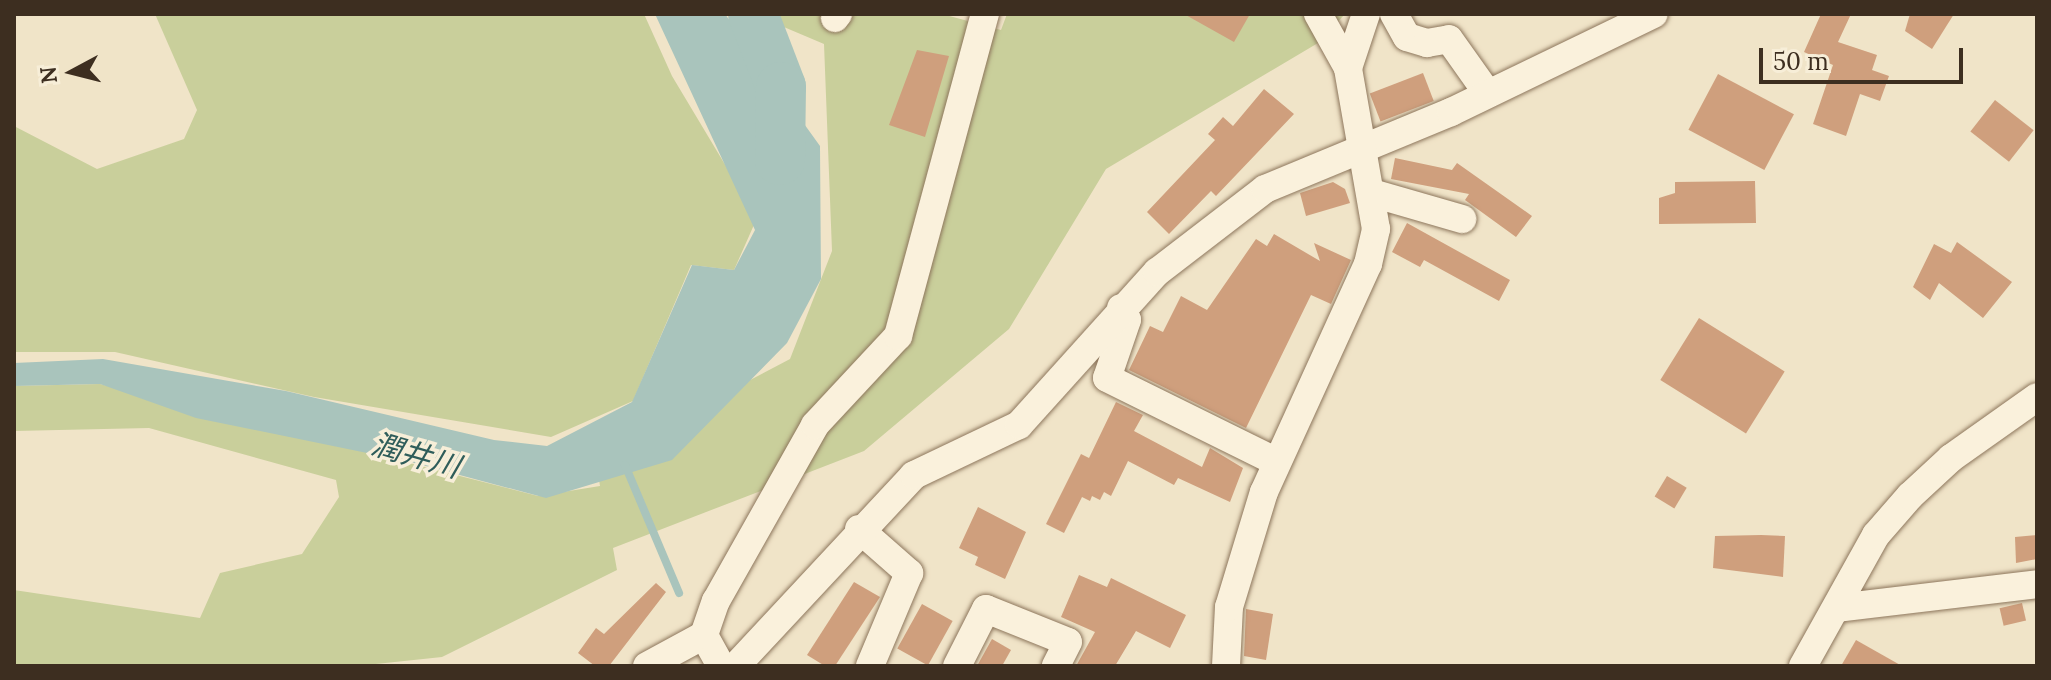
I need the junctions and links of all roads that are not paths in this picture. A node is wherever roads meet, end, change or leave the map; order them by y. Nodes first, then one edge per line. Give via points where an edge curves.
1 (985, 14) edge
2 (1318, 14) edge
3 (1366, 14) edge
4 (1394, 14) edge
5 (1654, 14) edge
6 (1348, 68) junction
7 (1488, 94) junction
8 (1364, 148) junction
9 (1372, 193) junction
10 (1462, 219) dead end
11 (1121, 308) junction
12 (2037, 397) edge
13 (1275, 461) junction
14 (859, 529) junction
15 (2037, 584) edge
16 (1837, 608) junction
17 (704, 635) junction
18 (647, 666) edge
19 (721, 666) edge
20 (736, 666) edge
21 (870, 666) edge
22 (957, 666) edge
23 (1056, 666) edge
24 (1226, 666) edge
25 (1803, 666) edge

1 - 17 street via 898,336 815,425 716,601
2 - 6 street
3 - 6 street
4 - 7 street via 1407,37 1427,43 1449,39
5 - 7 street
6 - 8 street via 1348,89
7 - 8 street
8 - 9 street
8 - 11 street via 1265,189 1157,272
9 - 10 street
9 - 13 street via 1376,229 1368,264
11 - 13 street via 1127,320 1107,378
11 - 14 street via 1019,425 914,475
12 - 16 street via 1951,458 1910,496 1876,535
13 - 24 street via 1229,607
14 - 20 street
14 - 21 street via 909,573
15 - 16 street
16 - 25 street
17 - 18 street
17 - 19 street
22 - 23 street via 986,609 1068,642

